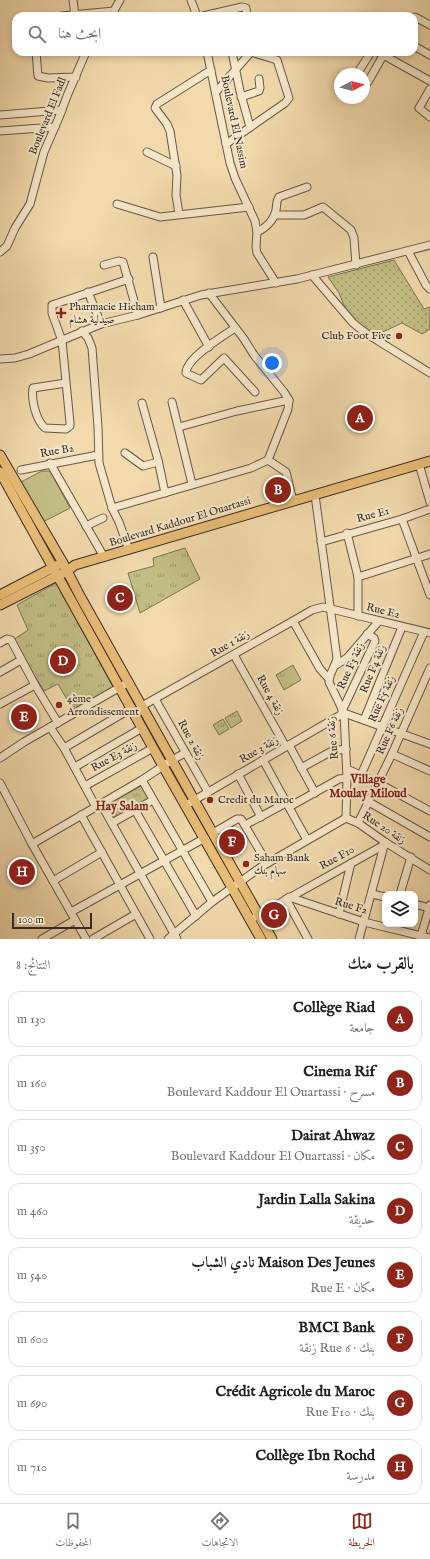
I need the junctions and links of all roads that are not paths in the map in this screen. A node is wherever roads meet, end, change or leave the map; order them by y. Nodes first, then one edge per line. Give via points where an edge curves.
1 (73, 0) edge
2 (120, 0) edge
3 (191, 0) edge
4 (75, 12) edge
5 (113, 12) edge
6 (196, 12) edge
7 (231, 12) edge
8 (246, 12) edge
9 (418, 19) edge
10 (430, 25) edge
11 (418, 48) edge
12 (430, 55) edge
13 (36, 56) edge
14 (81, 56) edge
15 (84, 56) edge
16 (208, 56) edge
17 (233, 56) edge
18 (247, 56) edge
19 (264, 56) edge
20 (368, 56) edge
21 (381, 56) edge
22 (387, 56) edge
23 (81, 64) junction
24 (361, 68) edge
25 (211, 70) junction
26 (235, 70) junction
27 (76, 76) junction
28 (370, 78) edge
29 (259, 79) dead end
30 (430, 81) edge
31 (430, 89) edge
32 (216, 92) junction
33 (241, 97) junction
34 (62, 110) junction
35 (0, 115) edge
36 (430, 117) edge
37 (55, 127) junction
38 (250, 127) junction
39 (0, 131) edge
40 (226, 144) junction
41 (147, 152) dead end
42 (176, 166) junction
43 (307, 187) dead end
44 (117, 204) dead end
45 (249, 207) junction
46 (179, 214) junction
47 (275, 216) junction
48 (257, 232) junction
49 (430, 245) edge
50 (408, 251) junction
51 (0, 252) edge
52 (153, 257) dead end
53 (356, 264) junction
54 (104, 265) dead end
55 (312, 275) junction
56 (129, 279) junction
57 (276, 283) junction
58 (429, 286) edge
59 (88, 292) junction
60 (209, 293) junction
61 (183, 300) junction
62 (161, 308) junction
63 (138, 315) junction
64 (101, 324) junction
65 (235, 328) junction
66 (82, 331) junction
67 (62, 340) junction
68 (209, 347) junction
69 (0, 359) edge
70 (430, 373) edge
71 (66, 383) junction
72 (255, 392) dead end
73 (289, 400) junction
74 (172, 402) dead end
75 (142, 403) dead end
76 (179, 427) junction
77 (125, 453) dead end
78 (0, 455) edge
79 (98, 455) junction
80 (268, 460) junction
81 (430, 461) edge
82 (158, 462) junction
83 (50, 463) junction
84 (419, 464) junction
85 (21, 470) dead end
86 (0, 472) edge
87 (192, 484) junction
88 (165, 493) junction
89 (315, 495) junction
90 (293, 501) junction
91 (430, 502) edge
92 (112, 508) junction
93 (430, 509) edge
94 (102, 518) dead end
95 (402, 519) junction
96 (86, 526) junction
97 (347, 533) junction
98 (321, 542) junction
99 (129, 550) junction
100 (430, 554) edge
101 (104, 557) junction
102 (416, 559) junction
103 (68, 567) junction
104 (55, 571) junction
105 (358, 577) junction
106 (6, 595) edge
107 (430, 595) edge
108 (0, 605) edge
109 (331, 609) junction
110 (358, 616) junction
111 (293, 621) junction
112 (379, 621) junction
113 (402, 627) junction
114 (427, 632) edge
115 (367, 634) junction
116 (0, 643) edge
117 (234, 655) junction
118 (21, 660) junction
119 (336, 665) junction
120 (430, 668) edge
121 (0, 672) edge
122 (428, 677) edge
123 (329, 679) junction
124 (129, 682) junction
125 (35, 685) junction
126 (119, 686) junction
127 (155, 699) junction
128 (0, 704) edge
129 (142, 706) junction
130 (132, 708) junction
131 (343, 712) junction
132 (364, 720) junction
133 (58, 723) junction
134 (382, 726) junction
135 (50, 727) junction
136 (142, 728) junction
137 (401, 734) junction
138 (430, 744) edge
139 (287, 746) junction
140 (64, 748) junction
141 (153, 748) junction
142 (346, 749) junction
143 (185, 753) junction
144 (392, 754) junction
145 (0, 758) edge
146 (172, 760) junction
147 (263, 760) junction
148 (163, 766) junction
149 (75, 767) junction
150 (301, 768) junction
151 (347, 769) junction
152 (430, 771) edge
153 (238, 774) junction
154 (361, 775) junction
155 (347, 778) junction
156 (142, 780) junction
157 (0, 783) edge
158 (378, 783) junction
159 (85, 786) junction
160 (208, 792) junction
161 (315, 792) junction
162 (153, 800) junction
163 (195, 800) junction
164 (369, 802) junction
165 (98, 805) junction
166 (186, 805) junction
167 (288, 805) junction
168 (135, 810) junction
169 (430, 811) edge
170 (81, 815) junction
171 (260, 817) junction
172 (346, 818) junction
173 (112, 823) junction
174 (358, 823) junction
175 (245, 825) junction
176 (213, 833) junction
177 (430, 837) edge
178 (205, 838) junction
179 (307, 840) junction
180 (32, 844) junction
181 (384, 844) junction
182 (182, 851) junction
183 (102, 852) junction
184 (411, 858) junction
185 (164, 861) junction
186 (267, 863) junction
187 (351, 863) junction
188 (430, 870) edge
189 (140, 874) junction
190 (53, 881) junction
191 (240, 882) junction
192 (120, 885) junction
193 (233, 888) junction
194 (401, 891) edge
195 (372, 894) junction
196 (382, 896) edge
197 (288, 898) junction
198 (212, 902) junction
199 (418, 904) edge
200 (429, 906) edge
201 (71, 912) junction
202 (136, 914) junction
203 (339, 914) junction
204 (196, 916) junction
205 (254, 917) junction
206 (75, 920) junction
207 (364, 922) junction
208 (173, 938) edge
209 (421, 938) edge
210 (430, 938) edge
211 (42, 939) edge
212 (86, 939) edge
213 (94, 939) edge
214 (150, 939) edge
215 (261, 939) edge
216 (272, 939) edge
217 (308, 939) edge
218 (359, 939) edge

1 - 4 street
2 - 5 street
3 - 6 street
7 - 8 street via 244,7
9 - 10 street
11 - 12 street
13 - 27 street via 38,76
14 - 23 street
15 - 23 street, Boulevard El Fadl
16 - 25 street, Boulevard El Nassim
17 - 26 street
18 - 26 street
19 - 38 street via 277,60 289,98
20 - 24 street
21 - 28 street
22 - 30 street
23 - 27 street, Boulevard El Fadl
25 - 32 street, Boulevard El Nassim
25 - 42 street via 155,106 170,128
26 - 32 street
26 - 33 street
27 - 34 street, Boulevard El Fadl
29 - 33 street via 259,91
31 - 36 street via 419,108
32 - 40 street, Boulevard El Nassim
33 - 38 street
34 - 35 street
34 - 37 street, Boulevard El Fadl
37 - 39 street
37 - 51 street, Boulevard El Fadl via 44,152 30,204 7,246
38 - 40 street
40 - 45 street, Boulevard El Nassim via 235,178
41 - 42 street
42 - 46 street
43 - 47 street via 279,197
44 - 46 street via 158,217
45 - 46 street
45 - 48 street, Boulevard El Nassim
47 - 48 street via 265,228
47 - 53 street via 304,215 325,208 351,230
48 - 57 street, Boulevard El Nassim via 256,249
49 - 50 street
50 - 53 street
50 - 58 street
52 - 62 street
53 - 55 street
54 - 56 street via 121,261 125,265
55 - 57 street
55 - 70 street via 354,323 367,334
56 - 59 street
56 - 63 street
57 - 60 street
59 - 64 street
59 - 67 street via 52,305 52,313
60 - 61 street
60 - 65 street
61 - 62 street
61 - 68 street
62 - 63 street
63 - 64 street
64 - 66 street
65 - 68 street
65 - 73 street
66 - 67 street
66 - 79 street via 92,348
67 - 69 street via 29,354
67 - 71 street
68 - 72 street via 191,361 186,369 187,374 201,380 224,358
71 - 71 street via 33,388 35,409 45,428 64,429 70,426
73 - 76 street
73 - 80 street via 288,409
74 - 76 street
75 - 82 street
76 - 87 street
77 - 82 street via 143,466
78 - 103 main road
79 - 83 street, Rue B2
79 - 92 street
80 - 87 street via 251,468
80 - 90 street via 286,472
81 - 84 main road, Boulevard Kaddour El Ouartassi
82 - 88 street
83 - 85 street, Rue B2
83 - 96 street
84 - 89 main road, Boulevard Kaddour El Ouartassi
84 - 91 street
86 - 104 main road
87 - 88 street
88 - 92 street
89 - 90 main road, Boulevard Kaddour El Ouartassi
89 - 98 street
90 - 99 main road, Boulevard Kaddour El Ouartassi
92 - 99 street
93 - 95 street, Rue E1
94 - 96 street
95 - 97 street, Rue E1
95 - 102 street
96 - 101 street
97 - 98 street, Rue E1
97 - 105 street
98 - 109 street
99 - 101 main road, Boulevard Kaddour El Ouartassi
100 - 102 street
101 - 103 main road, Boulevard Kaddour El Ouartassi
102 - 105 street
102 - 107 street
103 - 104 main road, Boulevard Kaddour El Ouartassi
103 - 124 main road via 80,596
104 - 106 main road, Boulevard Kaddour El Ouartassi
104 - 126 main road
105 - 110 street
106 - 108 main road, Boulevard Kaddour El Ouartassi
109 - 110 street, Rue E2
109 - 111 street, Rue 1 زنقة via 318,608
109 - 119 street
110 - 112 street, Rue E2
111 - 117 street, Rue 1 زنقة
111 - 123 street, Rue 6 زنقة via 320,669
112 - 113 street, Rue E2
112 - 115 street
113 - 114 street, Rue E2
113 - 132 street, Rue F4 زنقة
114 - 134 street, Rue F5 زنقة
115 - 119 street via 347,658
115 - 131 street, Rue F3 زنقة via 375,641
116 - 118 street via 7,639 11,640
117 - 127 street, Rue 1 زنقة
117 - 139 street, Rue 4 زنقة
118 - 121 street
118 - 125 street
119 - 123 street
120 - 122 street, Rue F6 زنقة
122 - 137 street, Rue F6 زنقة
123 - 131 street, Rue 6 زنقة via 331,689
124 - 126 street
124 - 129 main road
125 - 128 street
125 - 133 street
126 - 130 main road
126 - 133 street
127 - 129 street, Rue 1 زنقة
127 - 143 street, Rue 2 زنقة
129 - 146 main road
130 - 136 main road
130 - 140 street
131 - 132 street
131 - 139 street, Rue 3 زنقة
131 - 142 street, Rue 6 زنقة
132 - 134 street
133 - 135 street
134 - 137 street
134 - 154 street, Rue F5 زنقة
135 - 140 street
135 - 145 street
136 - 141 main road
136 - 149 street
137 - 138 street
137 - 144 street, Rue F6 زنقة
139 - 147 street, Rue 3 زنقة
139 - 150 street, Rue 4 زنقة
140 - 149 street
141 - 148 main road
141 - 159 street, Rue E3 زنقة
142 - 150 street via 332,751
142 - 151 street, Rue 6 زنقة
143 - 146 street
143 - 160 street, Rue 2 زنقة
144 - 152 street
144 - 158 street, Rue F6 زنقة
146 - 148 street
146 - 163 main road
147 - 153 street, Rue 3 زنقة
147 - 167 street
148 - 156 street
148 - 166 main road
149 - 159 street
150 - 161 street, Rue 4 زنقة
151 - 154 street
151 - 155 street, Rue 6 زنقة
153 - 160 street, Rue 3 زنقة
153 - 171 street
154 - 158 street
155 - 161 street
155 - 172 street, Rue 6 زنقة
156 - 162 street
156 - 165 street
157 - 180 street
158 - 164 street, Rue F6 زنقة
158 - 169 street
159 - 165 street
160 - 163 street, Rue 3 زنقة
161 - 167 street
162 - 168 street
162 - 182 street
163 - 166 street, Rue 3 زنقة
163 - 176 main road
164 - 174 street, Rue F6 زنقة
164 - 177 street
165 - 170 street
165 - 173 street
166 - 178 main road
167 - 171 street
167 - 179 street
168 - 173 street
168 - 185 street
170 - 180 street
170 - 183 street
171 - 175 street
172 - 174 street, Rue 20 زنقة
172 - 179 street
173 - 189 street
174 - 181 street, Rue 20 زنقة
175 - 176 street via 239,819
175 - 186 street
176 - 191 main road
178 - 182 street
178 - 193 main road
179 - 186 street
180 - 190 street
181 - 184 street, Rue 20 زنقة
181 - 187 street, Rue F10
181 - 195 street
182 - 185 street
182 - 198 street
183 - 190 street
183 - 192 street
184 - 188 street, Rue 20 زنقة
184 - 194 street
185 - 189 street
185 - 204 street
186 - 191 street
187 - 197 street, Rue F10
187 - 203 street
189 - 192 street
189 - 208 street
190 - 201 street
191 - 193 street
191 - 205 main road
192 - 201 street
192 - 202 street
193 - 198 street
193 - 205 main road
195 - 196 street
195 - 207 street
197 - 203 street, Rue F2
197 - 205 street, Rue F10
197 - 217 street
198 - 204 street
199 - 200 street
200 - 209 street
201 - 206 street
202 - 213 street
202 - 214 street
203 - 207 street, Rue F2
204 - 208 street
205 - 215 main road
205 - 216 main road
206 - 211 street
206 - 212 street
207 - 209 street, Rue F2
207 - 218 street
209 - 210 street, Rue F2

